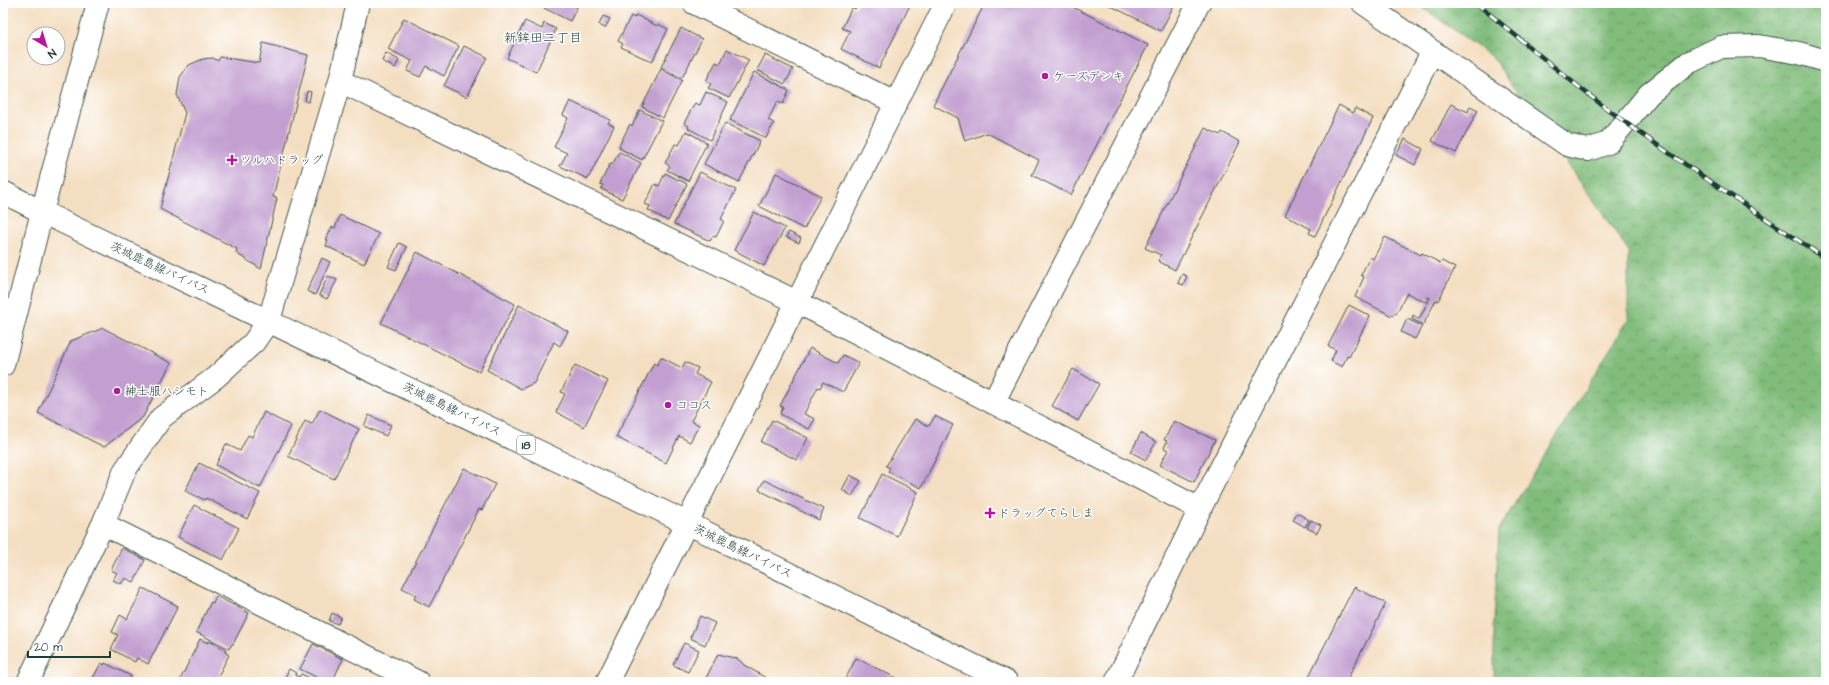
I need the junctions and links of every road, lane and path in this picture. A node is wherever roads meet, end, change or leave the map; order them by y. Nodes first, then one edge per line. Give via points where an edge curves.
1 (98, 3) edge
2 (358, 3) edge
3 (694, 3) edge
4 (946, 3) edge
5 (1199, 3) edge
6 (1363, 3) edge
7 (727, 10) edge
8 (1432, 52) junction
9 (1826, 61) edge
10 (340, 81) junction
11 (896, 102) junction
12 (3, 192) edge
13 (42, 212) junction
14 (797, 302) junction
15 (269, 320) junction
16 (3, 365) edge
17 (993, 403) junction
18 (1200, 509) junction
19 (687, 523) junction
20 (103, 524) junction
21 (28, 682) edge
22 (418, 682) edge
23 (606, 682) edge
24 (1007, 682) edge
25 (1116, 682) edge

1 - 13 street
2 - 10 street
3 - 7 street
4 - 11 street
5 - 17 street
6 - 8 street
7 - 11 street
8 - 9 street via 1567,145 1588,150 1608,143 1649,94 1682,68 1721,47 1759,46
8 - 18 street
10 - 14 street
10 - 15 street
11 - 14 street
12 - 13 street, 茨城鹿島線バイパス / 18
13 - 15 street, 茨城鹿島線バイパス / 18
13 - 16 street
14 - 17 street
14 - 19 street
15 - 19 street, 茨城鹿島線バイパス / 18
15 - 20 street via 254,342 216,377 160,418 125,470
17 - 18 street
18 - 25 street
19 - 23 street
19 - 24 street, 茨城鹿島線バイパス / 18
20 - 21 street
20 - 22 street

